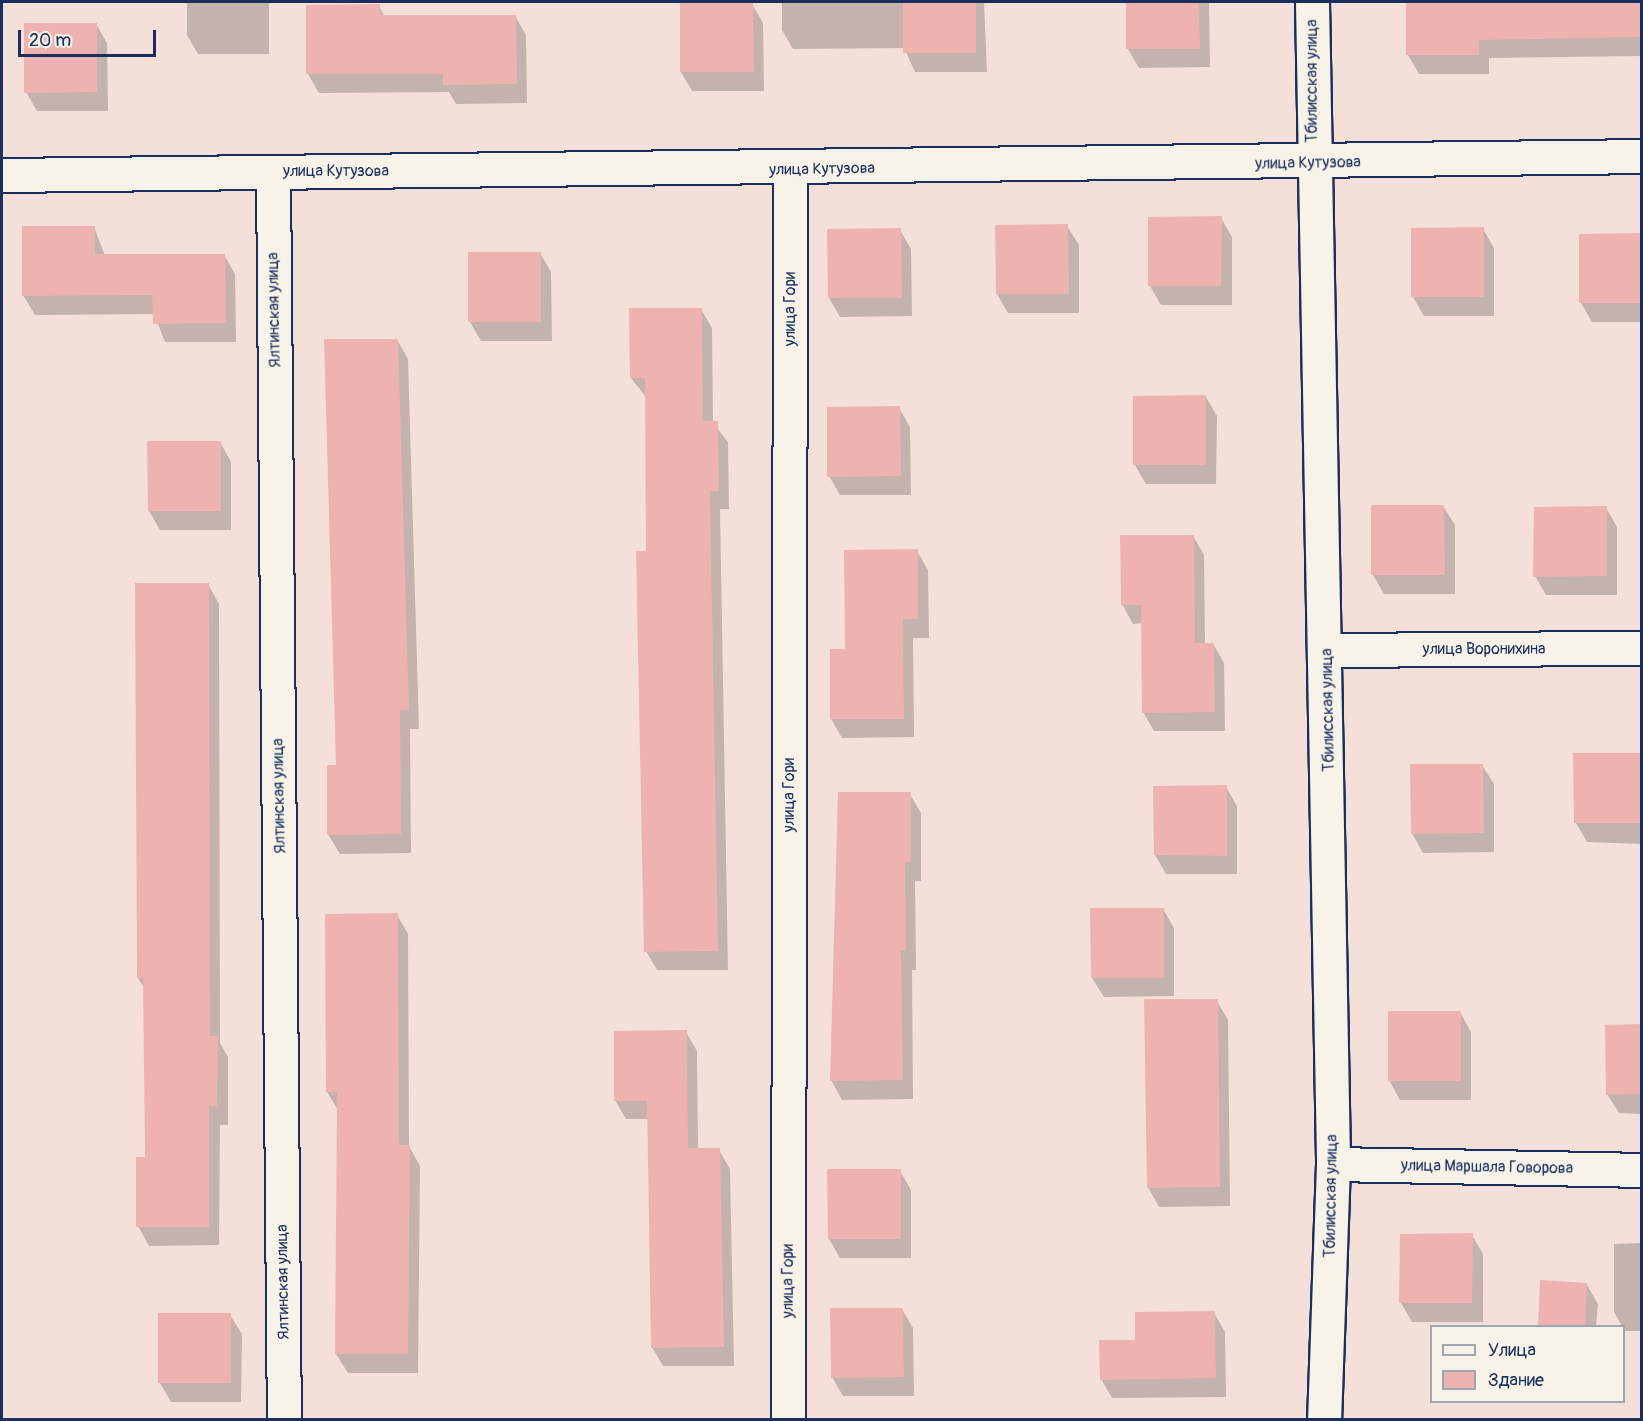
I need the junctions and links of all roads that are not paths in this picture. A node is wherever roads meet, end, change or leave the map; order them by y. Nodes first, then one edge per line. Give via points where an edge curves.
1 (1312, 2) edge
2 (1641, 156) edge
3 (1313, 163) junction
4 (790, 170) junction
5 (273, 172) junction
6 (2, 175) edge
7 (1641, 648) edge
8 (1327, 650) junction
9 (1333, 1164) junction
10 (1641, 1170) edge
11 (284, 1419) edge
12 (788, 1419) edge
13 (1324, 1419) edge

1 - 3 street, Тбилисская улица
2 - 3 street, улица Кутузова
3 - 4 street, улица Кутузова
3 - 8 street, Тбилисская улица
4 - 5 street, улица Кутузова
4 - 12 street, улица Гори
5 - 6 street, улица Кутузова
5 - 11 street, Ялтинская улица
7 - 8 street, улица Воронихина
8 - 9 street, Тбилисская улица
9 - 10 street, улица Маршала Говорова
9 - 13 street, Тбилисская улица

